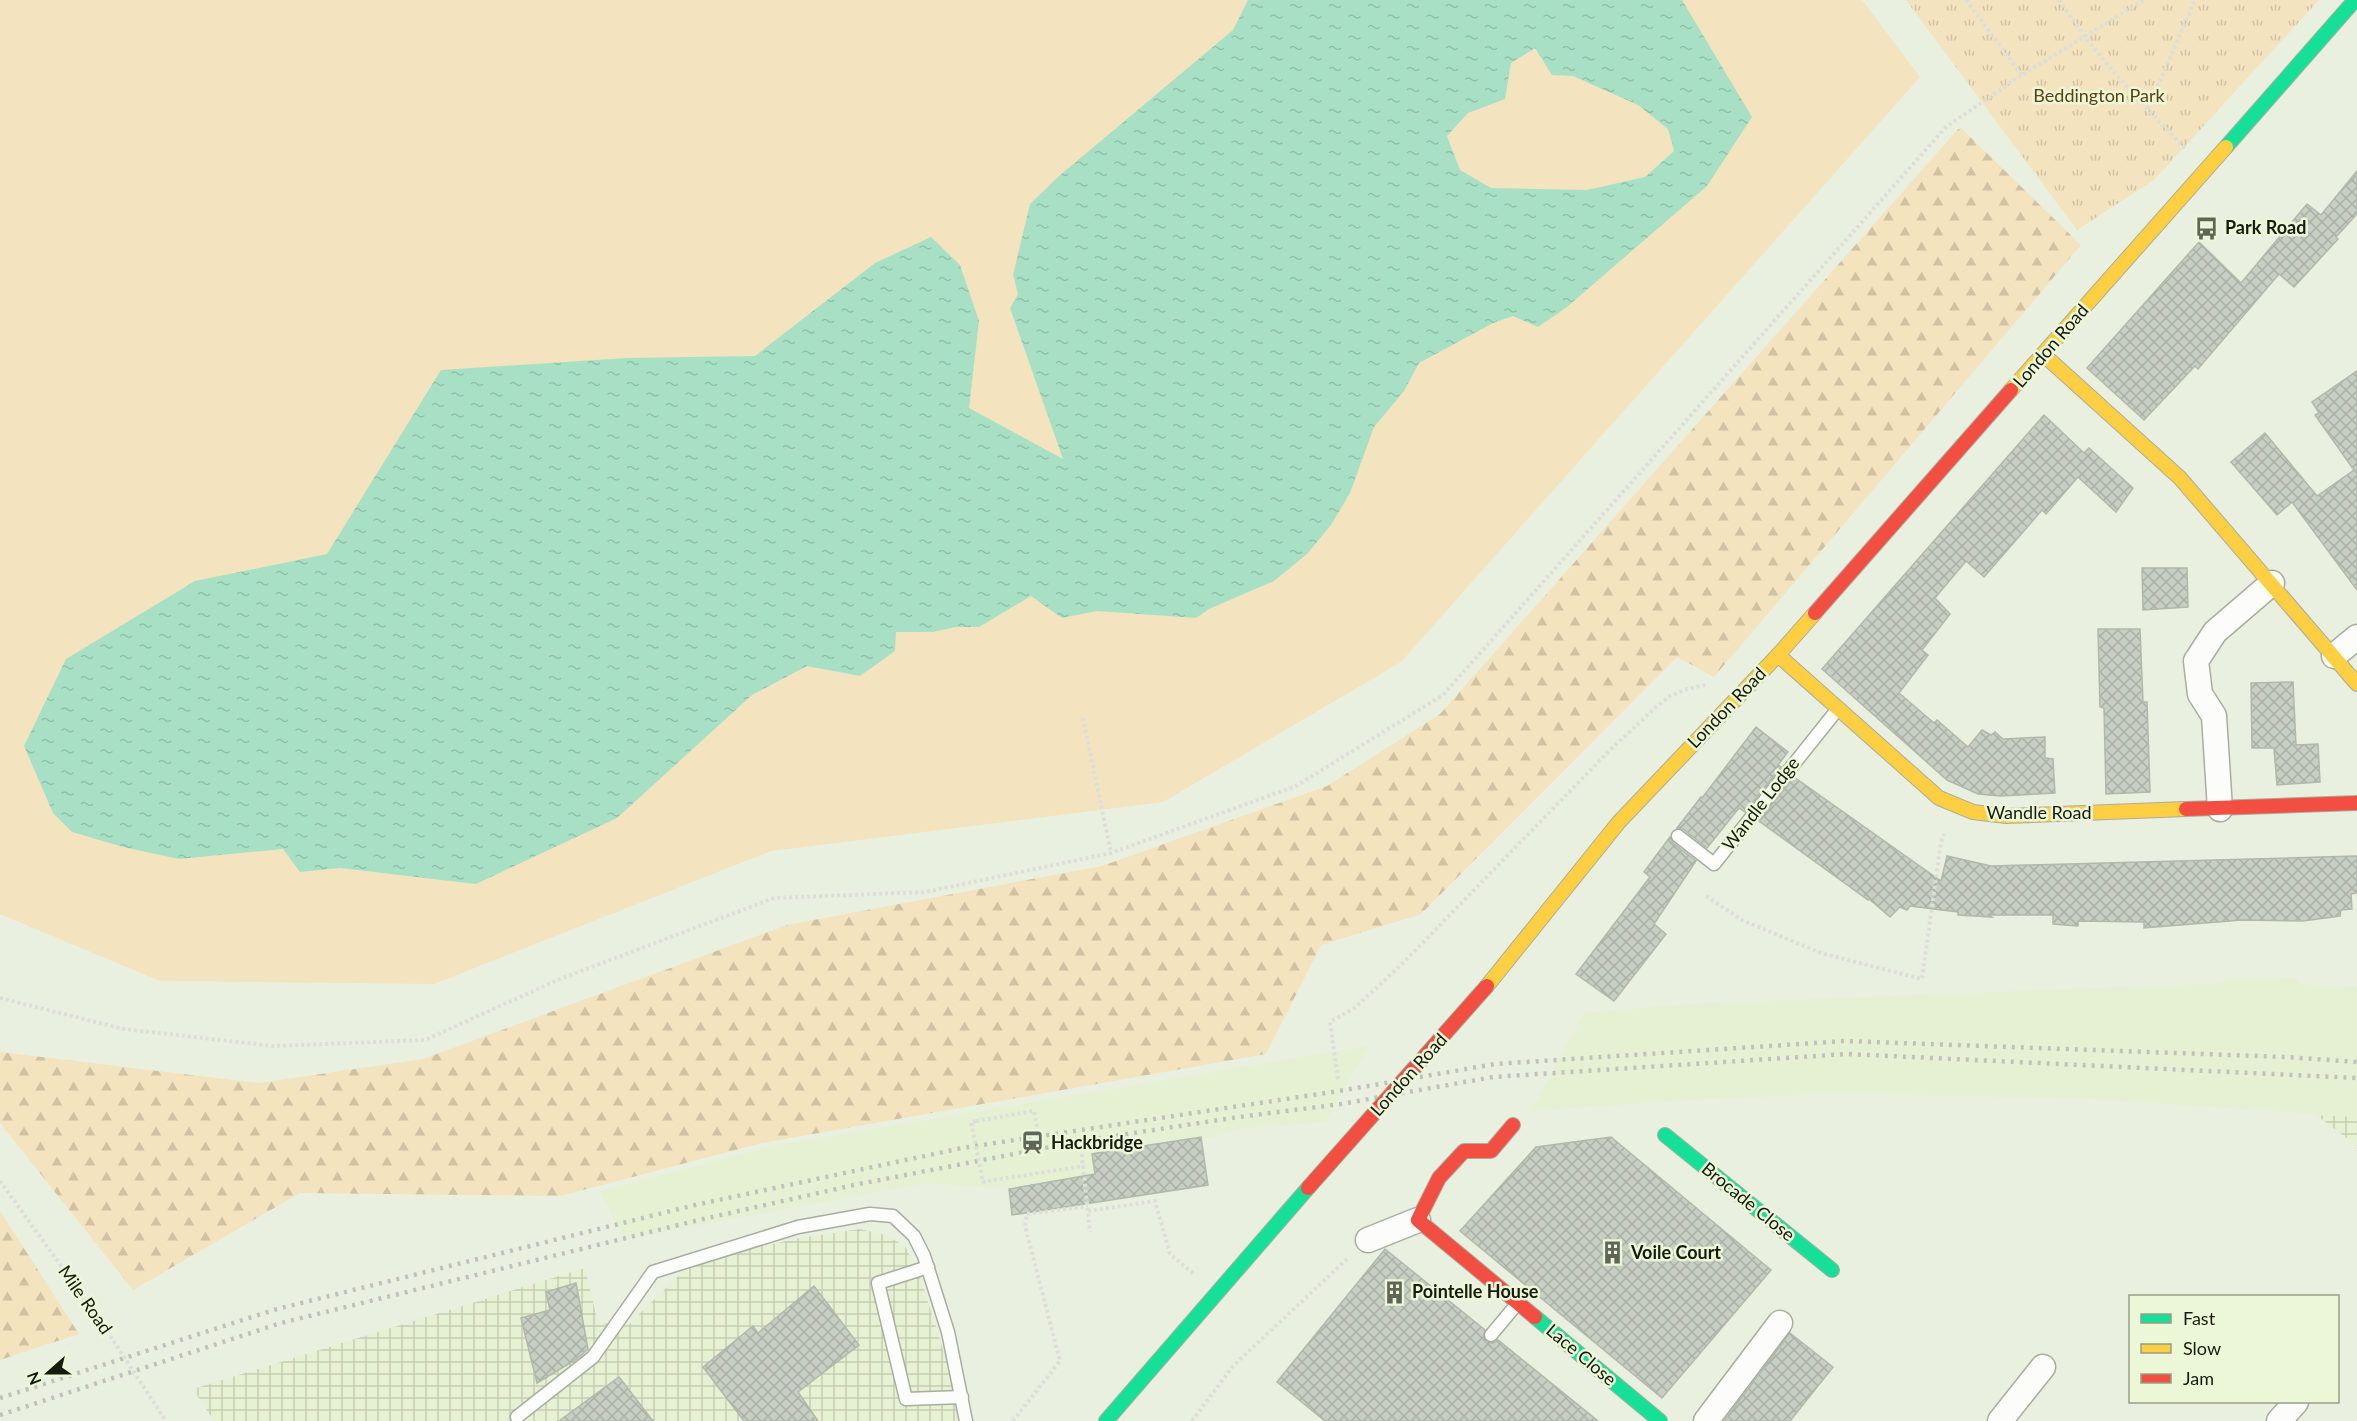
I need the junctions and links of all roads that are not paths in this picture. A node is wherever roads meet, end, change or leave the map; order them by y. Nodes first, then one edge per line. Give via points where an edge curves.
1 (2355, 0) edge
2 (2044, 355) junction
3 (2272, 583) junction
4 (2357, 637) edge
5 (1778, 655) junction
6 (2334, 656) junction
7 (2357, 684) edge
8 (1837, 709) junction
9 (2357, 803) edge
10 (2220, 809) junction
11 (1678, 836) dead end
12 (1513, 1125) dead end
13 (1665, 1135) dead end
14 (1418, 1220) junction
15 (1368, 1240) road end
16 (928, 1267) junction
17 (1832, 1270) dead end
18 (1518, 1303) junction
19 (1780, 1323) dead end
20 (1491, 1335) dead end
21 (2043, 1367) dead end
22 (962, 1397) junction
23 (2294, 1403) edge
24 (517, 1416) dead end
25 (966, 1421) edge
26 (1106, 1421) edge
27 (1660, 1421) edge
28 (1706, 1421) edge
29 (2000, 1421) edge
30 (2279, 1421) edge

1 - 2 main road, London Road
2 - 3 main road via 2180,478
2 - 5 main road, London Road
3 - 6 main road
3 - 10 street via 2215,632 2196,661 2200,694 2214,716
4 - 6 street
5 - 8 main road, Wandle Road
5 - 26 main road, London Road, bridge via 1619,822 1487,986
6 - 7 main road
8 - 10 main road, Wandle Road via 1940,798 1973,812 2006,816
8 - 11 lane, Wandle Lodge via 1714,864
9 - 10 main road, Wandle Road
12 - 14 main road via 1491,1151 1464,1151 1439,1178
13 - 17 main road, Brocade Close
14 - 15 street
14 - 18 main road, Lace Close
16 - 22 lane
16 - 22 lane via 878,1283 906,1399
16 - 24 lane via 914,1236 893,1216 870,1214 798,1227 653,1272 593,1357
18 - 20 lane
18 - 27 main road, Lace Close
19 - 28 street
21 - 29 street
22 - 25 lane
23 - 30 street

